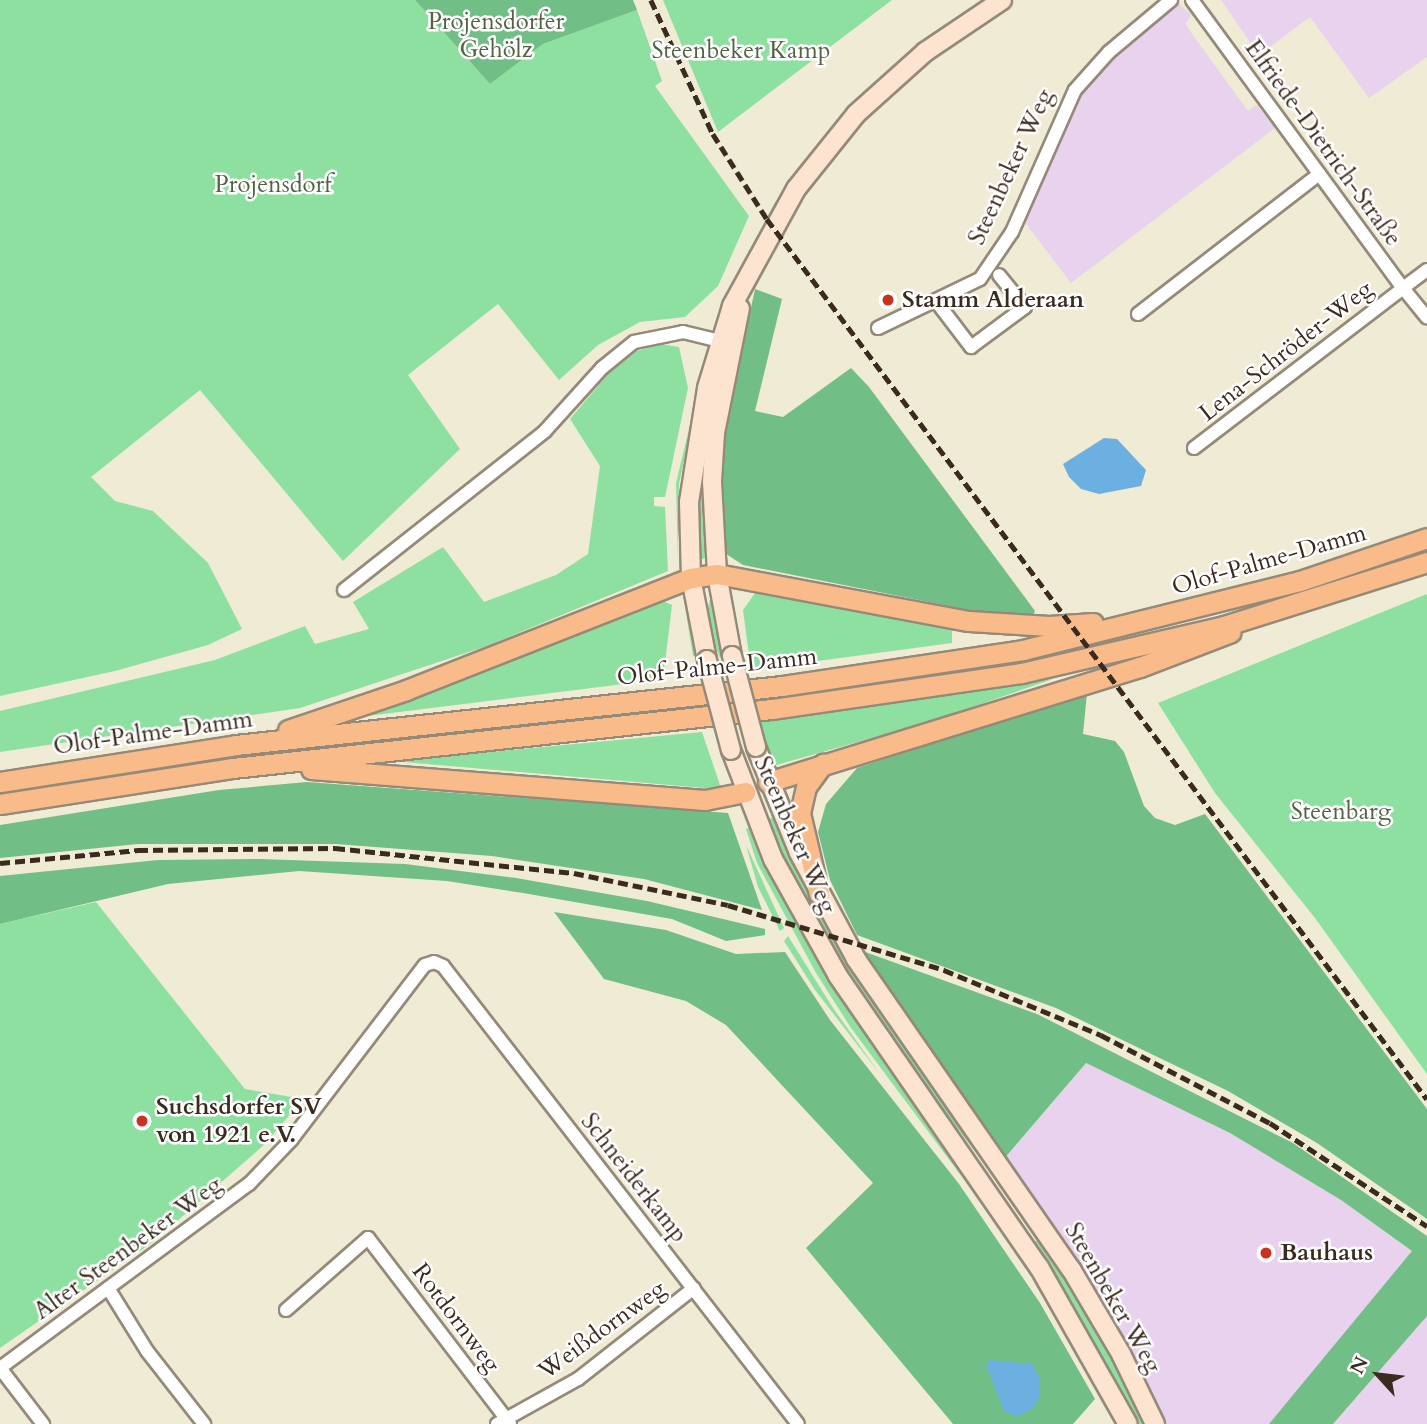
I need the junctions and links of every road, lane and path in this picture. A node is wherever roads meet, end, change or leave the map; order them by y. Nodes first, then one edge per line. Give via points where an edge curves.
1 (1002, 0) edge
2 (1171, 0) edge
3 (1192, 0) edge
4 (1319, 174) junction
5 (1427, 270) edge
6 (999, 275) dead end
7 (1403, 288) junction
8 (936, 300) junction
9 (1138, 314) dead end
10 (1427, 318) edge
11 (878, 328) dead end
12 (725, 342) junction
13 (1194, 448) dead end
14 (1427, 538) edge
15 (1427, 562) edge
16 (717, 574) junction
17 (691, 578) junction
18 (344, 590) dead end
19 (1263, 615) junction
20 (1146, 619) junction
21 (236, 745) junction
22 (823, 763) junction
23 (233, 768) junction
24 (0, 782) edge
25 (768, 782) junction
26 (745, 792) junction
27 (0, 804) edge
28 (819, 894) junction
29 (434, 962) joint
30 (1023, 1200) junction
31 (1003, 1214) junction
32 (108, 1288) junction
33 (694, 1289) junction
34 (286, 1310) dead end
35 (0, 1368) edge
36 (504, 1422) edge
37 (43, 1424) edge
38 (204, 1424) edge
39 (798, 1424) edge
40 (1128, 1424) edge
41 (1155, 1424) edge

1 - 12 main road, Steenbeker Weg via 925,52 856,114 796,189 747,278
2 - 8 street, Steenbeker Weg via 1109,52 1075,90 1012,232 992,265 979,279
3 - 4 street, Elfriede-Dietrich-Straße
4 - 7 street, Elfriede-Dietrich-Straße
4 - 9 street
5 - 7 street
6 - 8 street via 1025,307 971,347
7 - 10 street, Elfriede-Dietrich-Straße
7 - 13 street, Lena-Schröder-Weg
8 - 11 street, Steenbeker Weg
12 - 16 main road, Steenbeker Weg via 712,463
12 - 17 main road, Steenbeker Weg via 691,483
12 - 18 street via 672,332 644,338 619,352 545,431
14 - 20 highway, Olof-Palme-Damm via 1300,581
15 - 19 highway, Olof-Palme-Damm
16 - 17 highway
16 - 20 highway via 969,621 1049,626
16 - 25 main road, Steenbeker Weg, bridge via 732,656
17 - 21 highway via 406,690
17 - 26 main road, Steenbeker Weg, bridge via 707,660
19 - 22 highway via 1196,648
19 - 23 highway, Olof-Palme-Damm via 1115,653 895,694
20 - 21 highway, Olof-Palme-Damm via 1023,650 880,673
21 - 24 highway, Olof-Palme-Damm
22 - 25 highway
22 - 28 highway via 806,787 800,813
23 - 26 highway via 349,770 705,800
23 - 27 highway, Olof-Palme-Damm
25 - 26 main road
25 - 28 main road, Steenbeker Weg
26 - 31 main road, Steenbeker Weg via 792,897 838,976
28 - 30 main road, Steenbeker Weg via 884,1003
29 - 32 street, Alter Steenbeker Weg via 425,965 291,1140 249,1184
29 - 33 street, Schneiderkamp via 443,966
30 - 31 main road
30 - 41 main road, Steenbeker Weg via 1110,1334
31 - 40 main road, Steenbeker Weg via 1082,1336
32 - 35 street, Alter Steenbeker Weg
32 - 38 street via 147,1350
33 - 36 street, Weißdornweg via 578,1378
33 - 39 street, Schneiderkamp
34 - 36 street, Rotdornweg via 368,1238
35 - 37 street

